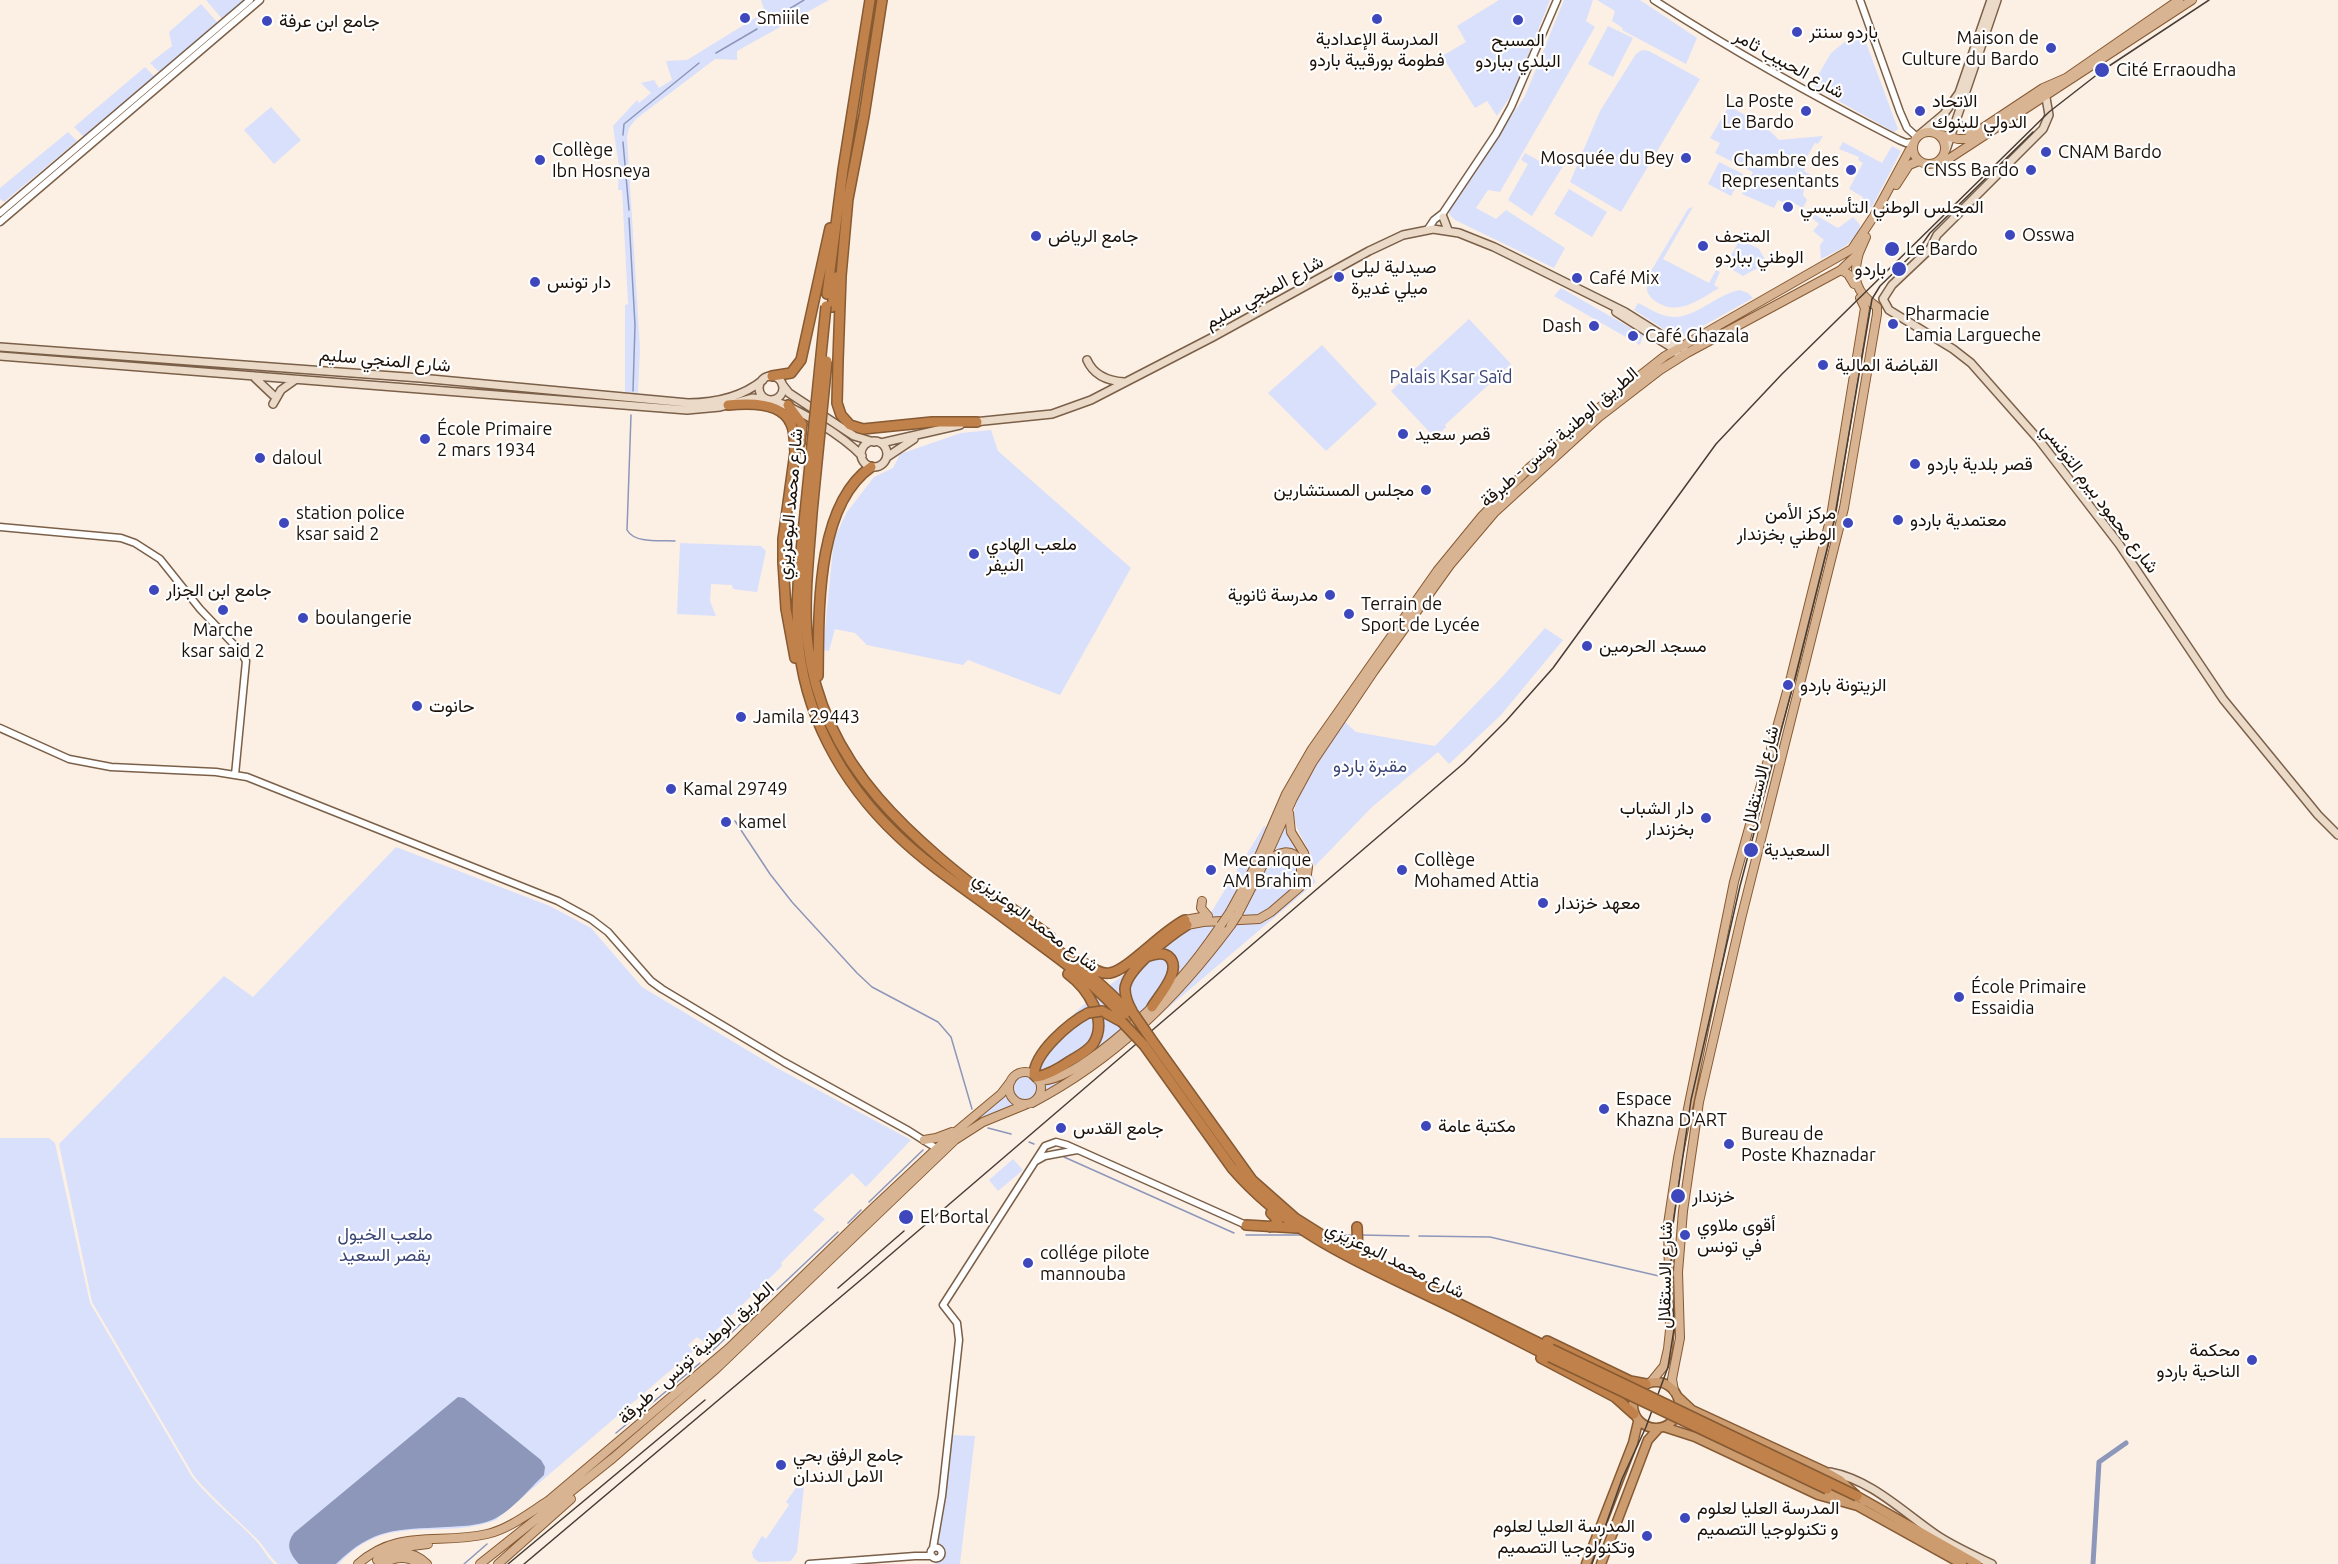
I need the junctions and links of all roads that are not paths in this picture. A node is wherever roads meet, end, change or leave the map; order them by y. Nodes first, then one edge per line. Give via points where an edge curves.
1 (250, 0) edge
2 (260, 0) edge
3 (870, 0) edge
4 (882, 0) edge
5 (1557, 0) edge
6 (1654, 0) edge
7 (1860, 0) edge
8 (1991, 0) edge
9 (1997, 0) edge
10 (2179, 0) edge
11 (2192, 0) edge
12 (2044, 91) junction
13 (1964, 126) dead end
14 (1975, 133) junction
15 (1937, 134) junction
16 (1952, 137) junction
17 (1917, 138) junction
18 (1946, 150) junction
19 (1919, 161) junction
20 (1939, 161) junction
21 (843, 170) junction
22 (848, 198) junction
23 (0, 213) edge
24 (1443, 215) junction
25 (0, 222) edge
26 (1428, 229) junction
27 (1438, 229) junction
28 (1448, 230) junction
29 (1859, 253) junction
30 (1816, 270) junction
31 (1841, 270) junction
32 (1821, 280) junction
33 (1777, 291) junction
34 (1782, 301) junction
35 (829, 307) junction
36 (1736, 314) junction
37 (1741, 323) junction
38 (0, 347) edge
39 (1677, 348) junction
40 (1683, 355) junction
41 (0, 356) edge
42 (10, 357) junction
43 (838, 360) junction
44 (1087, 360) dead end
45 (0, 361) edge
46 (253, 376) junction
47 (767, 378) junction
48 (298, 380) junction
49 (1126, 382) junction
50 (782, 384) junction
51 (273, 395) dead end
52 (768, 399) junction
53 (273, 404) dead end
54 (728, 405) junction
55 (788, 405) junction
56 (977, 422) junction
57 (925, 434) junction
58 (854, 436) junction
59 (877, 442) junction
60 (795, 452) junction
61 (862, 456) junction
62 (887, 457) junction
63 (871, 467) junction
64 (808, 513) junction
65 (0, 527) edge
66 (817, 687) junction
67 (806, 690) junction
68 (0, 728) edge
69 (236, 775) junction
70 (1293, 798) junction
71 (2338, 835) edge
72 (1260, 871) junction
73 (955, 876) junction
74 (1202, 901) dead end
75 (1234, 913) junction
76 (1208, 916) junction
77 (1186, 923) junction
78 (1147, 957) junction
79 (1152, 1007) junction
80 (1128, 1018) junction
81 (1148, 1042) junction
82 (1036, 1077) junction
83 (1011, 1081) junction
84 (1030, 1104) junction
85 (959, 1129) junction
86 (924, 1140) junction
87 (940, 1150) junction
88 (1077, 1150) junction
89 (1033, 1163) junction
90 (1247, 1185) junction
91 (1280, 1207) junction
92 (1246, 1225) joint
93 (1270, 1227) junction
94 (1321, 1227) dead end
95 (1357, 1227) dead end
96 (1297, 1228) junction
97 (1358, 1254) junction
98 (1466, 1310) junction
99 (1550, 1353) junction
100 (1648, 1383) junction
101 (1676, 1394) junction
102 (1636, 1418) junction
103 (1661, 1428) junction
104 (613, 1458) junction
105 (1826, 1472) junction
106 (1827, 1489) joint
107 (1857, 1496) junction
108 (1861, 1507) junction
109 (494, 1532) junction
110 (511, 1540) junction
111 (935, 1556) edge
112 (377, 1563) edge
113 (358, 1564) edge
114 (419, 1564) edge
115 (427, 1564) edge
116 (480, 1564) edge
117 (489, 1564) edge
118 (498, 1564) edge
119 (809, 1564) edge
120 (1586, 1564) edge
121 (1601, 1564) edge
122 (1962, 1564) edge
123 (1977, 1564) edge
124 (1992, 1564) edge

1 - 23 street
2 - 25 street
3 - 21 highway, شارع محمد البوعزيزي
4 - 22 highway, شارع محمد البوعزيزي
5 - 24 street via 1515,99
6 - 17 street, شارع الحبيب ثامر via 1836,108 1906,143
7 - 17 street via 1900,112
8 - 17 main road via 1959,93 1944,114
9 - 16 main road
10 - 12 main road
11 - 12 main road via 2073,80
12 - 14 main road
12 - 20 main road via 1950,158
12 - 71 main road, شارع محمود بيرم التونسي via 2048,120 2040,133 1937,235 1930,249 1888,291 1883,304 1963,356 2039,440 2094,508 2223,699 2318,816
13 - 14 main road
14 - 16 main road via 1964,140
15 - 16 main road
15 - 17 main road via 1926,132
15 - 18 main road
16 - 18 main road
17 - 19 main road via 1913,152
17 - 30 main road, الطريق الوطنية تونس - طبرقة via 1859,240 1846,253
18 - 20 main road
19 - 20 main road
19 - 29 main road, الطريق الوطنية تونس - طبرقة via 1909,165 1896,184
21 - 35 highway, شارع محمد البوعزيزي
21 - 47 highway via 804,354 795,370
22 - 35 highway, شارع محمد البوعزيزي
22 - 43 highway
24 - 26 street
24 - 27 street
24 - 28 main road
26 - 27 main road, شارع المنجي سليم
26 - 49 main road, شارع المنجي سليم via 1403,235 1369,251
27 - 28 main road, شارع المنجي سليم
28 - 39 main road, شارع المنجي سليم via 1494,247 1625,312
29 - 31 main road, الطريق الوطنية تونس - طبرقة
29 - 101 main road, شارع الاستقلال via 1858,287 1876,307 1877,314 1844,508 1699,1102 1678,1272 1680,1338 1672,1379
30 - 32 main road
30 - 33 main road, الطريق الوطنية تونس - طبرقة
31 - 32 main road, الطريق الوطنية تونس - طبرقة
31 - 100 main road, شارع الاستقلال via 1852,280 1865,308 1831,516 1734,882 1668,1224 1668,1349 1664,1366
32 - 34 main road, الطريق الوطنية تونس - طبرقة
33 - 34 main road
33 - 36 main road, الطريق الوطنية تونس - طبرقة
34 - 37 main road, الطريق الوطنية تونس - طبرقة
35 - 64 highway, شارع محمد البوعزيزي, bridge
36 - 37 main road
36 - 39 main road, الطريق الوطنية تونس - طبرقة
37 - 40 main road, الطريق الوطنية تونس - طبرقة
38 - 47 main road, شارع المنجي سليم via 420,378 688,403 732,397
39 - 40 main road, شارع المنجي سليم
39 - 75 main road, الطريق الوطنية تونس - طبرقة via 1594,412 1517,479 1437,571 1298,770
40 - 70 main road, الطريق الوطنية تونس - طبرقة via 1599,417 1487,520 1368,679
41 - 42 main road, شارع المنجي سليم
42 - 45 main road
42 - 46 main road, شارع المنجي سليم
43 - 56 highway via 838,410 856,428
43 - 58 highway via 835,410
44 - 49 main road via 1101,376
46 - 48 main road, شارع المنجي سليم
46 - 51 main road
47 - 50 main road, شارع المنجي سليم via 778,379
47 - 52 main road via 759,390
48 - 53 main road via 281,390
48 - 54 main road, شارع المنجي سليم via 687,410
49 - 56 main road, شارع المنجي سليم via 1052,414
50 - 52 main road via 781,395
50 - 58 main road, شارع المنجي سليم via 789,393
52 - 54 main road, شارع المنجي سليم via 752,398
52 - 55 main road, شارع المنجي سليم
54 - 60 highway via 754,404 782,412 791,422
55 - 60 highway via 802,424
55 - 61 main road, شارع المنجي سليم
56 - 57 main road, شارع المنجي سليم
57 - 59 main road, شارع المنجي سليم
57 - 62 main road, شارع المنجي سليم
58 - 59 main road, شارع المنجي سليم
59 - 61 main road via 863,448
59 - 62 main road via 886,449
60 - 67 highway via 783,539 784,593 790,640
61 - 63 main road, شارع المنجي سليم
62 - 63 main road, شارع المنجي سليم via 883,465
63 - 66 highway via 858,478 843,502 828,536
64 - 66 highway, شارع محمد البوعزيزي via 807,627
64 - 67 highway, شارع محمد البوعزيزي via 797,606
65 - 69 street via 121,538 160,559 246,661
66 - 73 highway, شارع محمد البوعزيزي via 833,730 864,782
67 - 73 highway, شارع محمد البوعزيزي via 826,740 854,785 897,835
68 - 69 street via 69,759 111,767
69 - 86 street via 525,886 573,909 608,932 662,989
70 - 72 main road, الطريق الوطنية تونس - طبرقة
70 - 77 main road via 1289,825 1308,867 1300,887 1259,919
72 - 75 main road, الطريق الوطنية تونس - طبرقة
72 - 76 main road via 1272,857 1283,852 1293,854 1303,867 1297,884 1263,913 1244,918
73 - 77 highway via 1024,916 1092,969 1106,973 1118,970 1170,928
73 - 80 highway, شارع محمد البوعزيزي
73 - 82 highway via 989,914 1085,988 1093,1003 1098,1027 1094,1043 1063,1066
74 - 76 main road via 1201,908
75 - 79 main road, الطريق الوطنية تونس - طبرقة, bridge
75 - 84 main road, الطريق الوطنية تونس - طبرقة, bridge via 1231,925 1204,961 1148,1021 1089,1069
76 - 77 main road
77 - 78 highway
78 - 79 highway via 1164,954 1174,967
78 - 80 highway via 1127,982
79 - 82 main road, الطريق الوطنية تونس - طبرقة via 1083,1064 1048,1081
80 - 81 highway, bridge
80 - 81 highway, bridge
80 - 82 highway, bridge via 1102,1011 1088,1013 1065,1029 1039,1057
81 - 90 highway, شارع محمد البوعزيزي
81 - 91 highway, شارع محمد البوعزيزي via 1252,1180
82 - 83 main road via 1020,1074
82 - 84 main road via 1040,1093
83 - 84 main road via 1011,1097
83 - 85 main road, الطريق الوطنية تونس - طبرقة
84 - 87 main road, الطريق الوطنية تونس - طبرقة via 982,1122
85 - 86 main road
85 - 87 main road, الطريق الوطنية تونس - طبرقة
86 - 87 street
87 - 104 main road, الطريق الوطنية تونس - طبرقة via 716,1369
87 - 109 main road, الطريق الوطنية تونس - طبرقة via 691,1381 548,1501
88 - 89 street via 1045,1156
88 - 89 street via 1052,1143
88 - 92 street
89 - 111 street via 943,1305 956,1320 960,1334
90 - 93 highway via 1277,1219 1276,1225
90 - 96 highway, شارع محمد البوعزيزي
91 - 94 highway
91 - 97 highway, شارع محمد البوعزيزي
92 - 93 highway
93 - 96 highway
95 - 97 highway
96 - 98 highway, شارع محمد البوعزيزي via 1333,1250
97 - 98 highway, شارع محمد البوعزيزي
98 - 99 highway, شارع محمد البوعزيزي
98 - 100 highway via 1504,1320 1630,1381
98 - 102 highway via 1504,1339 1615,1397
99 - 106 highway, شارع محمد البوعزيزي, bridge
99 - 107 highway, شارع محمد البوعزيزي, bridge
100 - 101 highway via 1663,1383
100 - 102 highway via 1633,1400
101 - 103 highway via 1677,1415
101 - 105 highway, شارع محمد البوعزيزي via 1692,1410
102 - 103 highway via 1646,1427
102 - 120 highway via 1634,1443
103 - 108 highway, شارع محمد البوعزيزي via 1695,1437 1818,1495
103 - 121 highway via 1648,1440
104 - 110 main road, الطريق الوطنية تونس - طبرقة
104 - 118 main road
105 - 107 highway, شارع محمد البوعزيزي
105 - 124 main road via 1869,1488 1939,1536
106 - 108 highway, شارع محمد البوعزيزي
107 - 123 highway, شارع محمد البوعزيزي
108 - 122 highway, شارع محمد البوعزيزي
109 - 112 main road via 461,1541 403,1547 389,1551
109 - 113 main road, الطريق الوطنية تونس - طبرقة via 397,1542 376,1550
110 - 116 main road, الطريق الوطنية تونس - طبرقة
110 - 117 main road
111 - 119 street
112 - 114 main road via 408,1558
112 - 115 main road via 391,1554 404,1552

